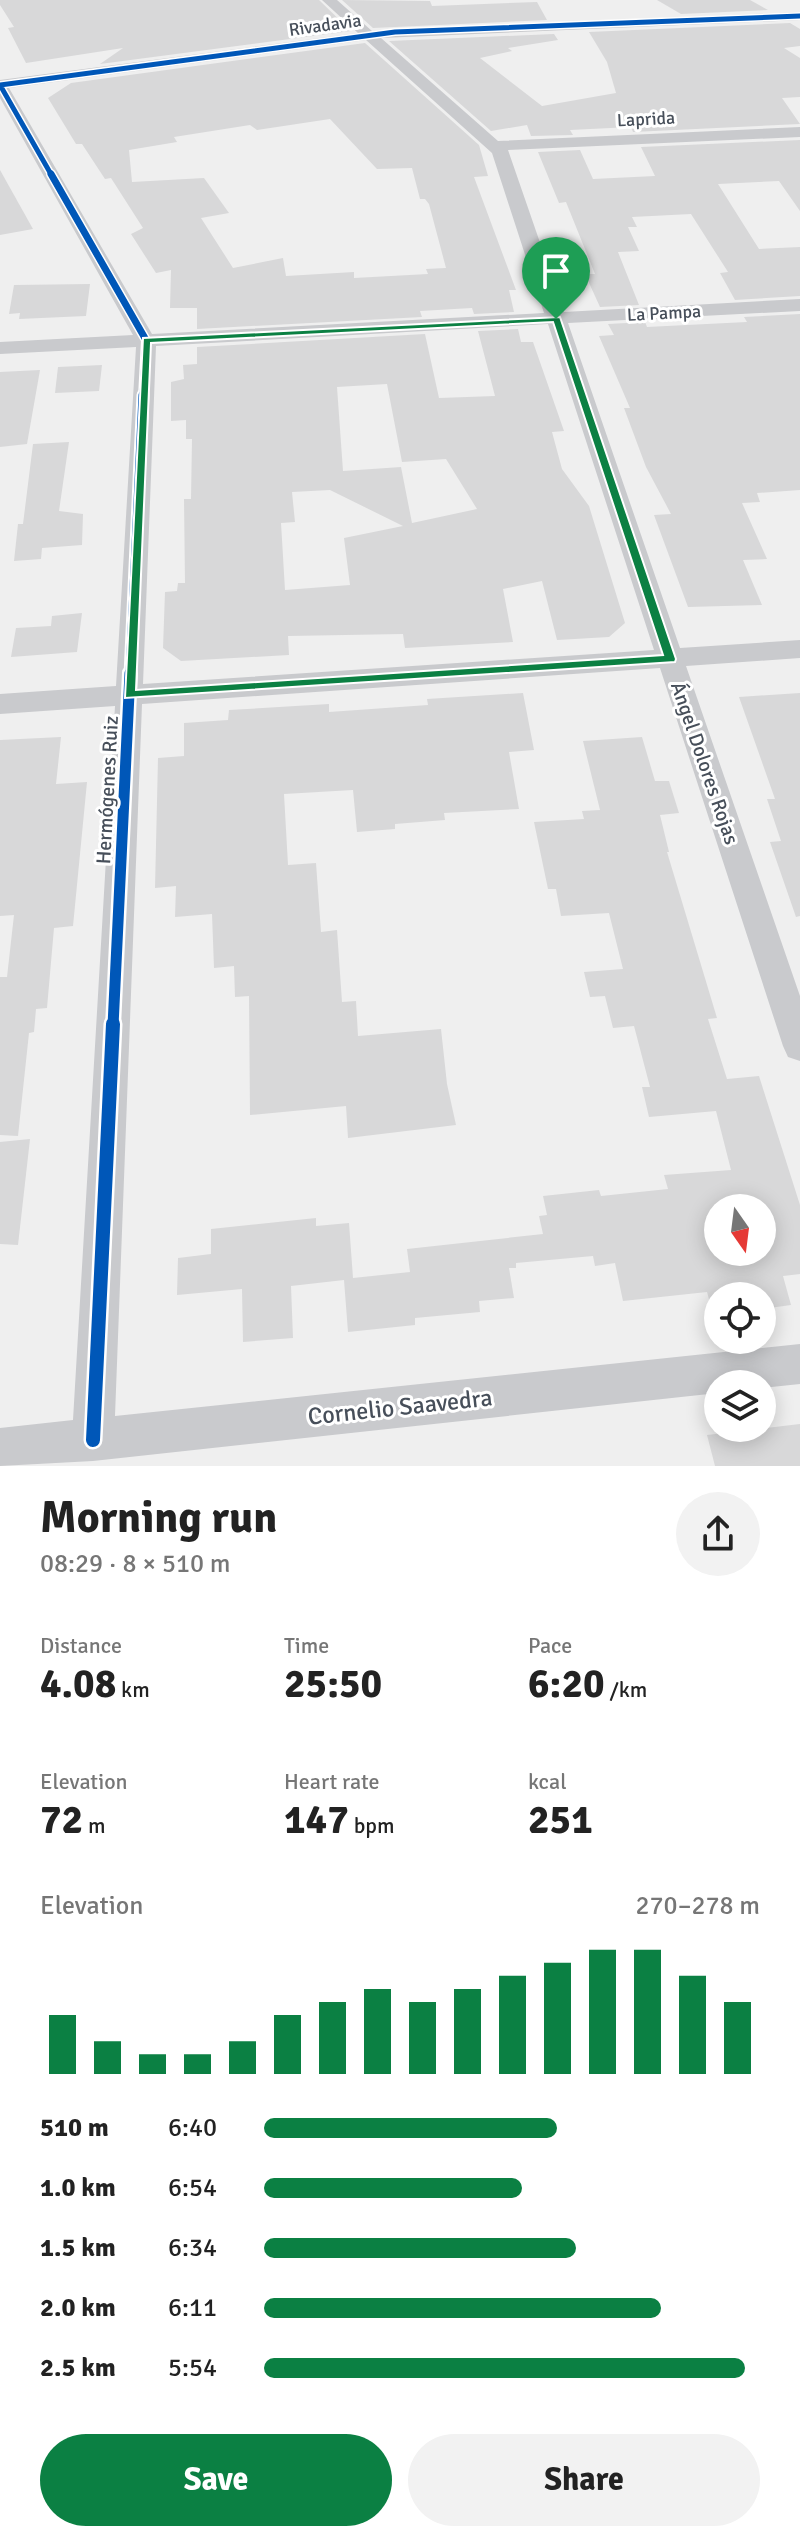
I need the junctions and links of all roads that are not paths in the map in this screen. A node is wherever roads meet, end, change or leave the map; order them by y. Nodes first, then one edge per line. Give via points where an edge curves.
1 (329, 0) edge
2 (780, 0) edge
3 (800, 14) edge
4 (369, 35) junction
5 (0, 85) edge
6 (800, 132) edge
7 (495, 146) junction
8 (800, 305) edge
9 (556, 319) junction
10 (146, 340) junction
11 (0, 348) edge
12 (800, 649) edge
13 (670, 659) junction
14 (129, 695) junction
15 (0, 704) edge
16 (800, 1046) edge
17 (800, 1364) edge
18 (93, 1440) junction
19 (0, 1449) edge

1 - 4 street, Ángel Dolores Rojas
2 - 3 street
3 - 4 street, Rivadavia
4 - 5 street, Rivadavia
4 - 7 street, Ángel Dolores Rojas
5 - 10 street
6 - 7 street, Laprida
7 - 9 street, Ángel Dolores Rojas
8 - 9 street, La Pampa
9 - 10 street, La Pampa
9 - 13 street, Ángel Dolores Rojas
10 - 11 street, La Pampa
10 - 14 street, Hermógenes Ruiz
12 - 13 street
13 - 14 street
13 - 16 street, Ángel Dolores Rojas
14 - 15 street
14 - 18 street, Hermógenes Ruiz
17 - 18 street, Cornelio Saavedra
18 - 19 street, Cornelio Saavedra

